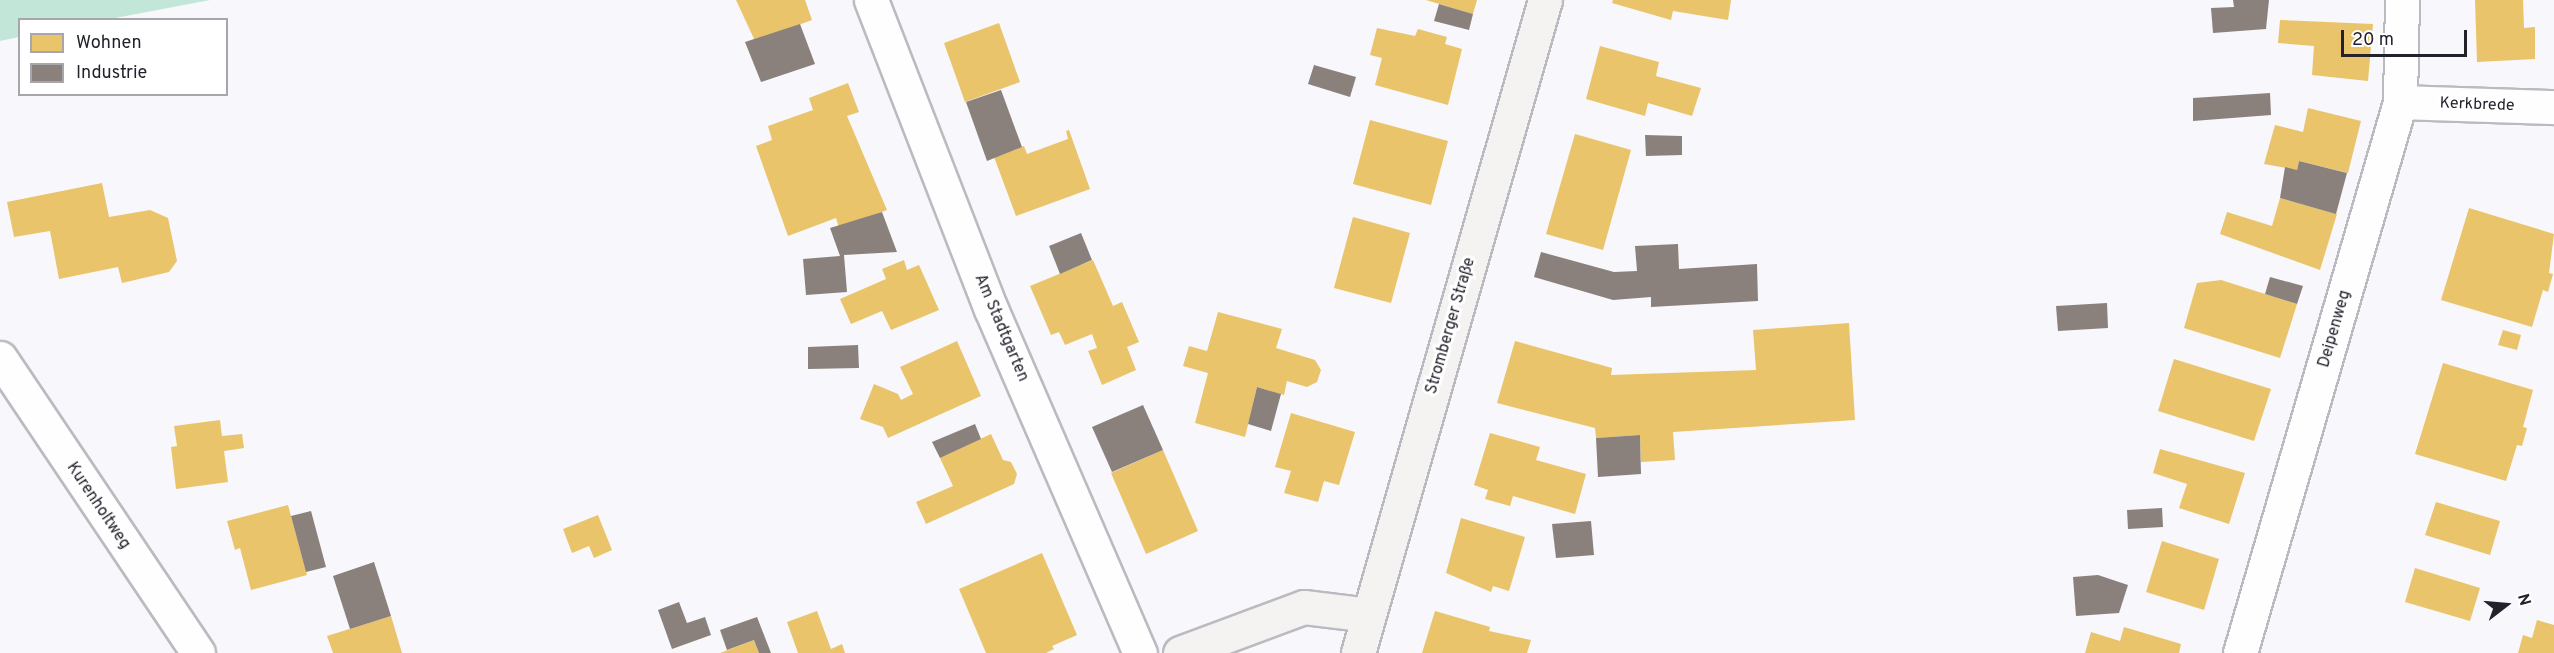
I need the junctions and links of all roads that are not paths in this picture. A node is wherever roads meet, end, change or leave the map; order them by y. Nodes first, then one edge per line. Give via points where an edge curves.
1 (871, 0) edge
2 (1545, 0) edge
3 (2402, 0) edge
4 (2400, 102) junction
5 (2554, 107) edge
6 (0, 358) edge
7 (1369, 615) junction
8 (198, 653) edge
9 (1140, 653) edge
10 (1180, 653) edge
11 (1358, 653) edge
12 (2240, 653) edge

1 - 9 street, Am Stadtgarten via 992,309
2 - 7 main road, Stromberger Straße
3 - 4 street, Deipenweg
4 - 5 street, Kerkbrede
4 - 12 street, Deipenweg
6 - 8 street, Kurenholtweg
7 - 10 main road via 1304,607
7 - 11 main road, Stromberger Straße

